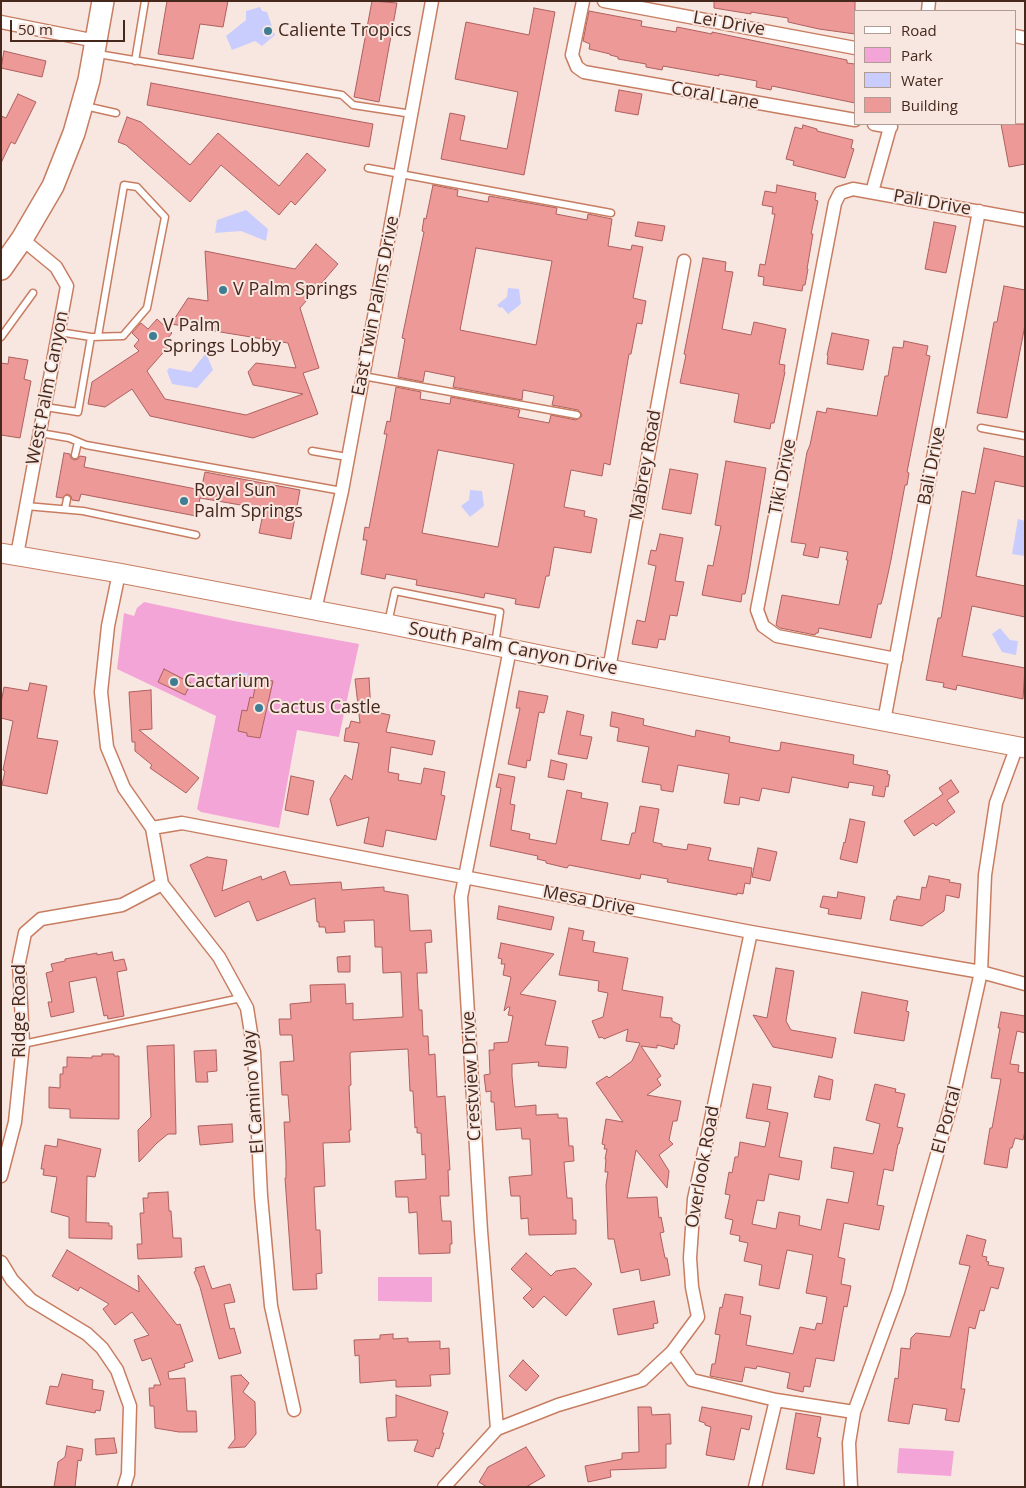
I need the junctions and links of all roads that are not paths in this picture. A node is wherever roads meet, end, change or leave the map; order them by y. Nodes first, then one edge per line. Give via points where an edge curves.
1 (103, 1) edge
2 (145, 1) edge
3 (432, 1) edge
4 (583, 1) edge
5 (604, 1) edge
6 (1, 22) edge
7 (95, 47) junction
8 (854, 48) edge
9 (135, 61) junction
10 (82, 106) junction
11 (116, 113) dead end
12 (412, 114) junction
13 (854, 120) edge
14 (891, 125) edge
15 (368, 168) dead end
16 (401, 173) junction
17 (872, 192) junction
18 (840, 193) joint
19 (979, 211) junction
20 (612, 213) dead end
21 (1025, 220) edge
22 (22, 239) junction
23 (684, 260) dead end
24 (1, 269) edge
25 (33, 293) dead end
26 (59, 332) junction
27 (1, 337) edge
28 (94, 337) junction
29 (363, 376) junction
30 (45, 407) junction
31 (577, 414) dead end
32 (981, 428) dead end
33 (40, 433) junction
34 (1025, 436) edge
35 (78, 442) junction
36 (312, 451) dead end
37 (75, 455) dead end
38 (348, 457) junction
39 (342, 491) junction
40 (67, 499) dead end
41 (26, 506) junction
42 (65, 509) junction
43 (196, 535) dead end
44 (9, 554) edge
45 (119, 573) junction
46 (315, 610) junction
47 (388, 624) junction
48 (502, 647) junction
49 (896, 659) junction
50 (609, 669) junction
51 (884, 721) junction
52 (1021, 747) edge
53 (152, 828) junction
54 (464, 877) junction
55 (162, 884) junction
56 (751, 932) junction
57 (981, 972) junction
58 (1025, 984) edge
59 (241, 998) junction
60 (22, 1044) junction
61 (1, 1176) edge
62 (1, 1262) edge
63 (672, 1352) junction
64 (776, 1400) junction
65 (294, 1410) dead end
66 (854, 1412) junction
67 (497, 1429) junction
68 (124, 1487) edge
69 (444, 1487) edge
70 (755, 1487) edge
71 (851, 1487) edge

1 - 7 main road
2 - 9 lane
3 - 12 street, East Twin Palms Drive
4 - 13 street, Coral Lane via 572,55 577,67 584,72
5 - 8 street, Lei Drive
6 - 7 street
7 - 9 lane
7 - 10 main road
9 - 12 lane via 342,95 353,105
10 - 11 lane
10 - 22 main road via 53,186
12 - 16 street, East Twin Palms Drive
14 - 17 street
15 - 16 lane
16 - 20 lane
16 - 29 street, East Twin Palms Drive
17 - 18 street, Pali Drive via 852,189
17 - 19 street, Pali Drive
18 - 49 street, Tiki Drive via 835,203 757,610 763,626 777,636
19 - 21 street, Pali Drive
19 - 49 street, Bali Drive
22 - 24 main road
22 - 26 street, West Palm Canyon via 56,267 67,286
23 - 50 street, Mabrey Road
25 - 27 lane
26 - 28 lane
26 - 30 street, West Palm Canyon
28 - 28 lane via 124,184 137,187 165,217 147,308 123,336
28 - 30 lane via 78,412
29 - 31 lane
29 - 38 street, East Twin Palms Drive
30 - 33 street, West Palm Canyon
32 - 34 lane
33 - 35 lane
33 - 41 street, West Palm Canyon
35 - 37 lane
35 - 39 lane
36 - 38 lane
38 - 39 street, East Twin Palms Drive
39 - 46 street, East Twin Palms Drive
40 - 42 lane
41 - 42 lane
41 - 44 street, West Palm Canyon
42 - 43 lane
44 - 45 street, South Palm Canyon Drive
45 - 46 street, South Palm Canyon Drive
45 - 53 street, El Camino Way via 108,626 101,692 107,747 124,788
46 - 47 street, South Palm Canyon Drive
47 - 48 street, South Palm Canyon Drive
47 - 48 lane via 394,591 491,610 500,612
48 - 50 street, South Palm Canyon Drive
48 - 54 street, Crestview Drive
49 - 51 street, Bali Drive
50 - 51 street, South Palm Canyon Drive
51 - 52 street, South Palm Canyon Drive
52 - 57 street, El Portal via 996,802 985,875
53 - 54 street, Mesa Drive via 182,823
53 - 55 street, El Camino Way
54 - 56 street, Mesa Drive
54 - 67 street, Crestview Drive via 461,897 481,1231
55 - 59 street, El Camino Way via 219,957
55 - 60 street, Ridge Road via 122,905 41,919 25,933 19,962
56 - 57 street, Mesa Drive
56 - 63 street, Overlook Road via 694,1199 690,1258 698,1317
57 - 58 street, Mesa Drive
57 - 66 street, El Portal via 953,1098 898,1292
59 - 60 lane
59 - 65 street, El Camino Way via 246,1008 254,1052 270,1306
60 - 61 street, Ridge Road via 16,1122
62 - 68 street via 12,1280 32,1300 87,1334 102,1348 117,1370 130,1406 128,1474
63 - 64 street via 692,1380
63 - 67 street, Overlook Road via 642,1380 558,1405
64 - 66 street
64 - 70 street
66 - 71 street, El Portal via 849,1443
67 - 69 street

